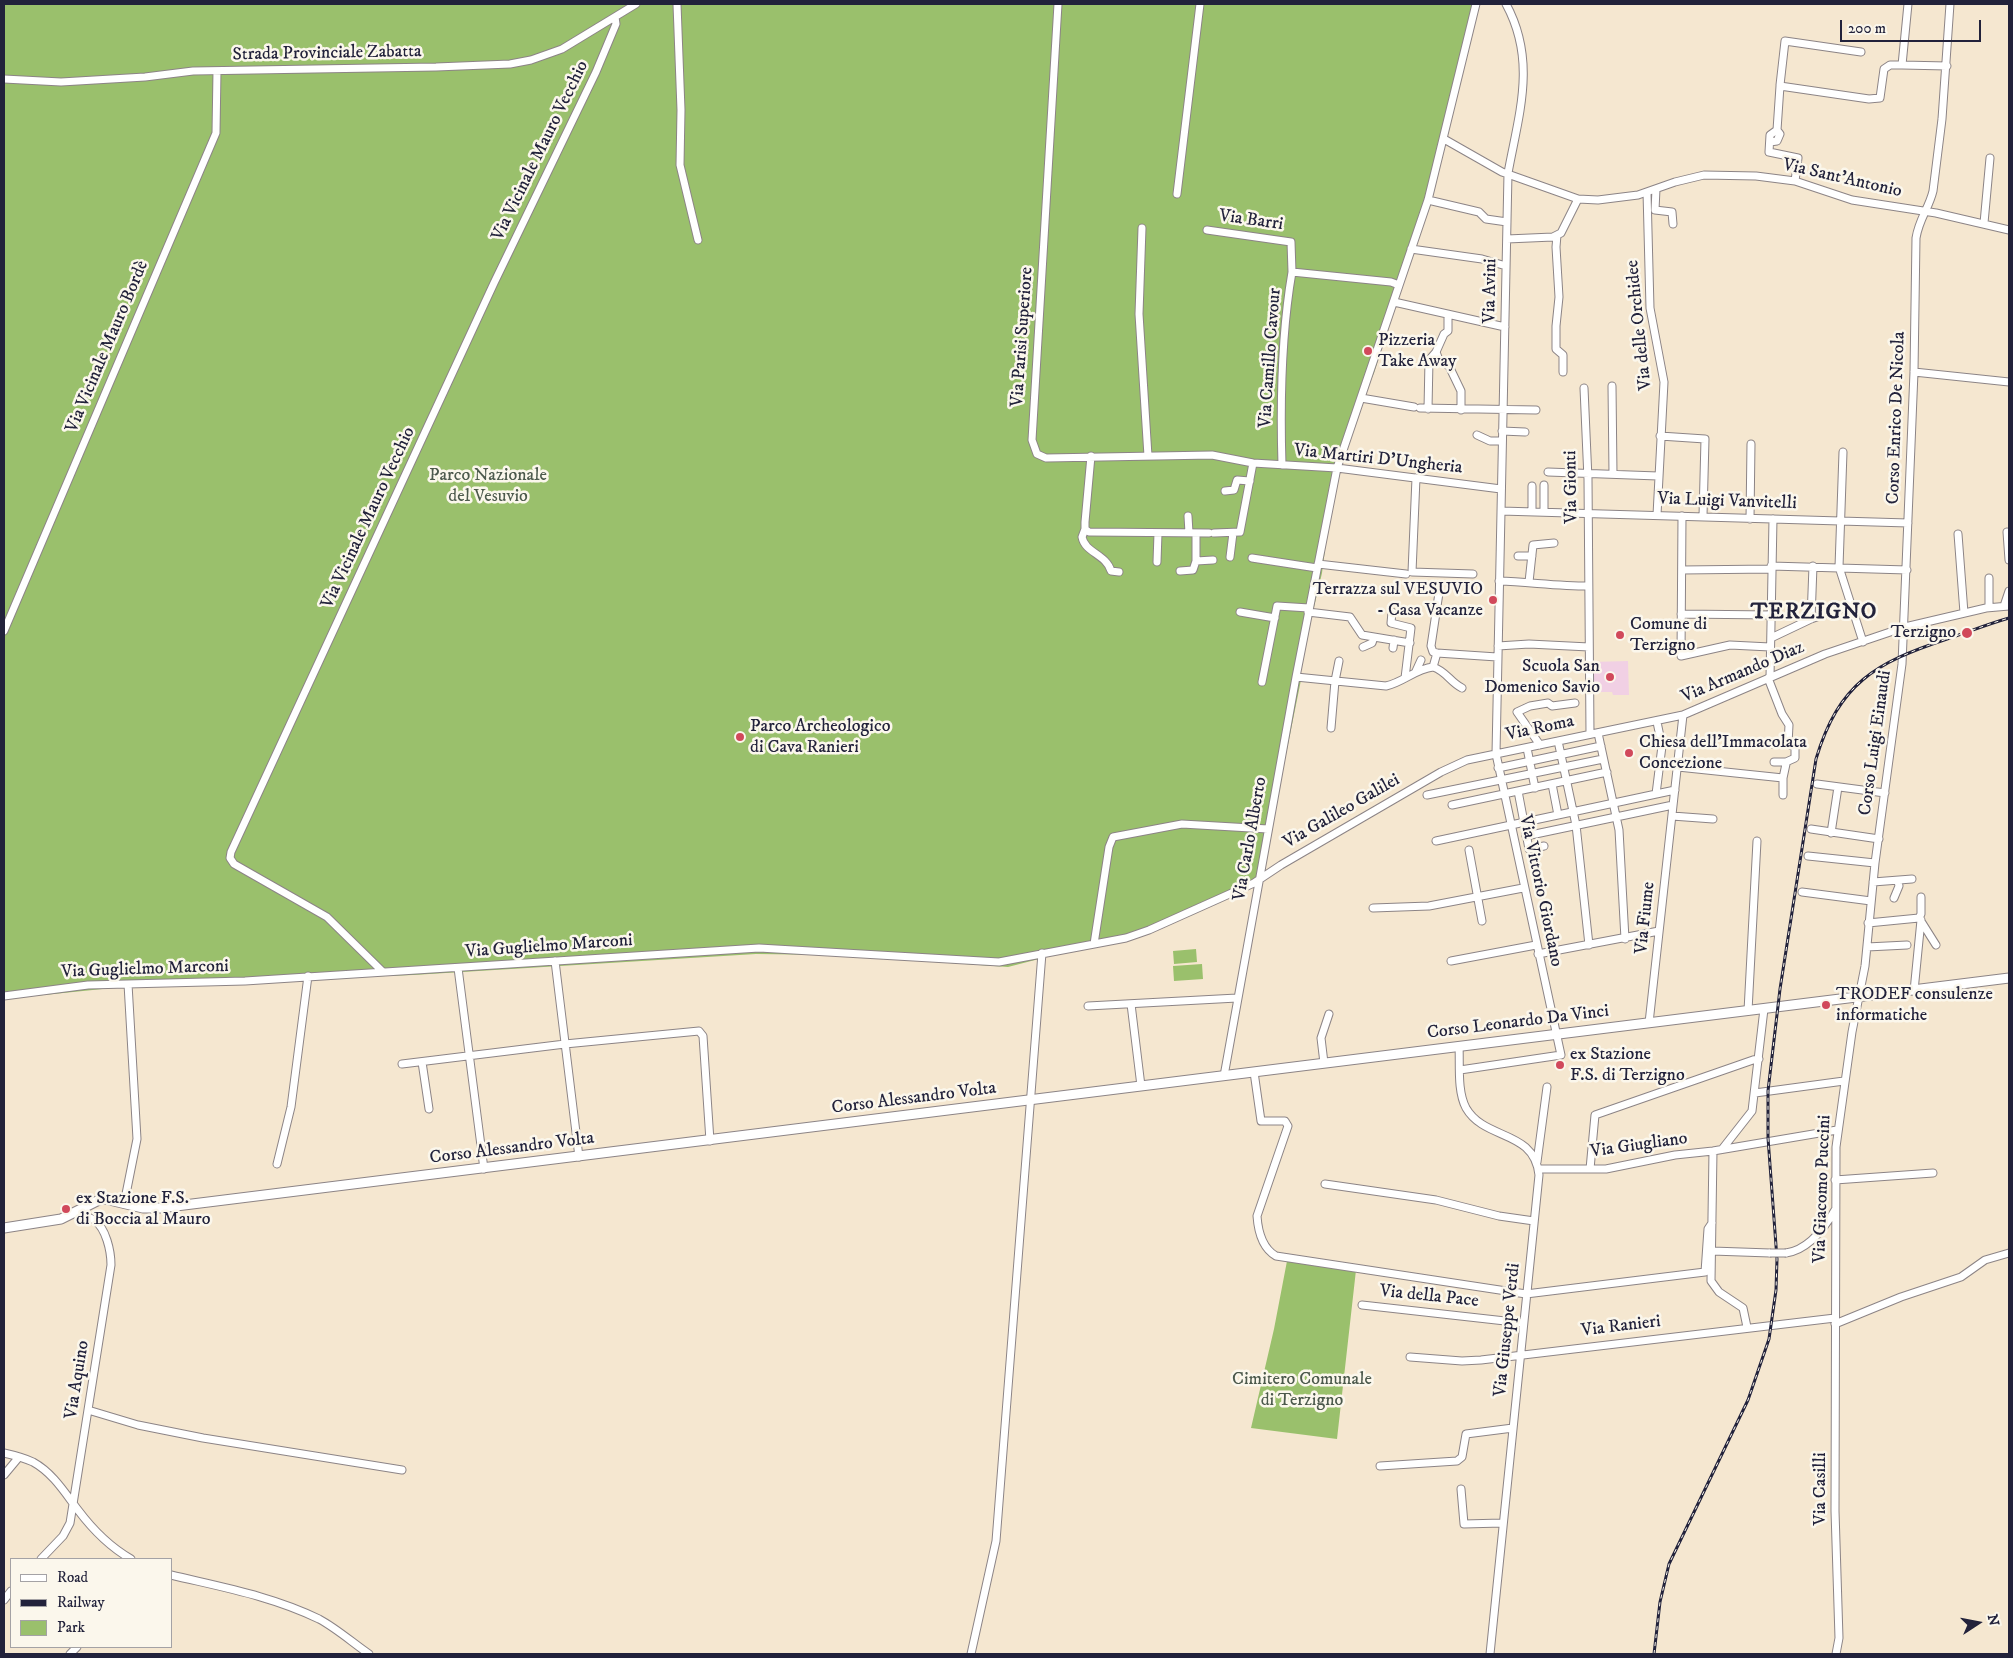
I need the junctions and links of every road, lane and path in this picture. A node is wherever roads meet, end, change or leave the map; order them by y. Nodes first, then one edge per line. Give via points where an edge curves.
1 (636, 4) edge
2 (677, 4) edge
3 (1058, 4) edge
4 (1200, 4) edge
5 (1476, 4) edge
6 (1506, 4) edge
7 (1908, 4) edge
8 (1950, 4) edge
9 (616, 17) junction
10 (1861, 52) dead end
11 (1902, 65) junction
12 (1947, 66) junction
13 (217, 71) junction
14 (4, 79) edge
15 (1780, 85) dead end
16 (1444, 139) junction
17 (1990, 158) dead end
18 (1508, 173) junction
19 (1795, 181) junction
20 (1656, 189) junction
21 (1647, 192) junction
22 (1177, 194) dead end
23 (1578, 199) junction
24 (1428, 200) junction
25 (1924, 212) junction
26 (1507, 222) junction
27 (1984, 223) junction
28 (1673, 224) dead end
29 (1142, 228) dead end
30 (1207, 230) dead end
31 (2009, 230) edge
32 (1557, 235) junction
33 (1507, 239) junction
34 (698, 240) dead end
35 (1411, 249) junction
36 (1506, 266) junction
37 (1292, 272) junction
38 (1399, 285) junction
39 (1394, 302) junction
40 (1448, 314) junction
41 (1505, 327) junction
42 (1436, 352) junction
43 (1564, 372) dead end
44 (1914, 372) junction
45 (2009, 382) edge
46 (1612, 386) dead end
47 (1584, 388) dead end
48 (1361, 398) junction
49 (1421, 408) junction
50 (1461, 410) junction
51 (1502, 410) junction
52 (1536, 410) dead end
53 (1502, 432) junction
54 (1525, 432) dead end
55 (1477, 435) dead end
56 (1660, 436) junction
57 (1502, 441) junction
58 (1751, 444) dead end
59 (1843, 452) dead end
60 (1091, 456) junction
61 (1148, 456) junction
62 (1253, 463) junction
63 (1282, 465) junction
64 (1337, 468) junction
65 (1548, 472) dead end
66 (1587, 474) junction
67 (1613, 474) junction
68 (1658, 476) junction
69 (1416, 478) junction
70 (1250, 481) junction
71 (1544, 485) dead end
72 (1532, 486) dead end
73 (1501, 489) junction
74 (1225, 491) dead end
75 (1500, 511) junction
76 (1532, 511) junction
77 (1544, 511) junction
78 (1587, 513) junction
79 (1657, 515) junction
80 (1188, 516) dead end
81 (1682, 516) junction
82 (1703, 516) junction
83 (1750, 519) junction
84 (1773, 519) junction
85 (1840, 521) junction
86 (1908, 523) junction
87 (1085, 529) junction
88 (2007, 532) dead end
89 (1158, 533) junction
90 (1192, 533) junction
91 (1233, 533) junction
92 (1958, 534) dead end
93 (1554, 543) dead end
94 (1518, 556) dead end
95 (1532, 556) junction
96 (1230, 557) dead end
97 (1252, 558) dead end
98 (1213, 560) dead end
99 (2009, 560) edge
100 (1196, 561) junction
101 (1158, 562) dead end
102 (1318, 566) junction
103 (1813, 566) junction
104 (1771, 567) junction
105 (1839, 567) junction
106 (1682, 570) junction
107 (1907, 570) junction
108 (1180, 571) dead end
109 (1119, 572) dead end
110 (1406, 574) dead end
111 (1473, 574) dead end
112 (1989, 578) dead end
113 (1499, 581) junction
114 (1526, 582) junction
115 (1588, 586) junction
116 (2009, 591) edge
117 (1439, 593) dead end
118 (1851, 605) junction
119 (2007, 606) edge
120 (1990, 607) junction
121 (1309, 610) junction
122 (1240, 612) dead end
123 (1392, 612) dead end
124 (1964, 613) junction
125 (1681, 614) junction
126 (1772, 615) junction
127 (1275, 618) junction
128 (1812, 619) junction
129 (1903, 628) junction
130 (4, 631) edge
131 (1374, 637) junction
132 (1771, 638) junction
133 (1863, 642) junction
134 (1410, 643) junction
135 (1498, 646) junction
136 (1363, 647) dead end
137 (1589, 647) junction
138 (1770, 647) junction
139 (1437, 653) junction
140 (1497, 656) junction
141 (1421, 660) dead end
142 (1339, 662) dead end
143 (1433, 667) junction
144 (1416, 671) junction
145 (1296, 677) junction
146 (1405, 678) junction
147 (1769, 678) junction
148 (1335, 681) junction
149 (1262, 682) dead end
150 (1462, 688) dead end
151 (1575, 703) dead end
152 (1683, 715) junction
153 (1657, 722) junction
154 (1330, 728) dead end
155 (1594, 733) junction
156 (1558, 741) junction
157 (1764, 744) dead end
158 (1788, 744) junction
159 (1540, 745) junction
160 (1600, 746) junction
161 (1527, 748) junction
162 (1496, 754) junction
163 (1561, 754) junction
164 (1604, 759) junction
165 (1530, 761) junction
166 (1774, 762) dead end
167 (1786, 764) dead end
168 (1564, 767) junction
169 (1678, 767) junction
170 (1498, 768) junction
171 (1607, 772) junction
172 (1532, 774) junction
173 (1783, 778) junction
174 (1501, 780) junction
175 (1566, 781) junction
176 (1552, 784) junction
177 (1817, 784) dead end
178 (1838, 787) junction
179 (1535, 788) junction
180 (1675, 790) junction
181 (1518, 791) junction
182 (1885, 793) junction
183 (1504, 794) junction
184 (1656, 794) junction
185 (1427, 795) dead end
186 (1784, 795) dead end
187 (1613, 803) junction
188 (1452, 805) dead end
189 (1673, 805) junction
190 (1573, 812) junction
191 (1558, 815) junction
192 (1616, 816) junction
193 (1672, 816) junction
194 (1713, 818) dead end
195 (1524, 822) junction
196 (1510, 825) junction
197 (1576, 825) junction
198 (1268, 829) junction
199 (1811, 829) dead end
200 (1831, 832) junction
201 (1526, 836) junction
202 (1879, 839) junction
203 (1436, 841) dead end
204 (1756, 841) dead end
205 (1544, 846) dead end
206 (1468, 850) dead end
207 (1808, 856) dead end
208 (1875, 863) junction
209 (1259, 878) junction
210 (1912, 879) dead end
211 (1898, 881) junction
212 (1873, 882) junction
213 (1523, 888) junction
214 (1802, 892) dead end
215 (1477, 896) junction
216 (1921, 897) dead end
217 (1894, 898) dead end
218 (1871, 901) junction
219 (1373, 908) dead end
220 (1920, 919) junction
221 (1482, 921) dead end
222 (1868, 923) junction
223 (1659, 931) junction
224 (1625, 940) junction
225 (1094, 944) junction
226 (1536, 945) junction
227 (1907, 945) dead end
228 (1936, 945) dead end
229 (1589, 946) junction
230 (1866, 947) junction
231 (1042, 953) junction
232 (1538, 954) junction
233 (555, 961) junction
234 (1451, 961) dead end
235 (458, 968) junction
236 (382, 971) junction
237 (308, 976) junction
238 (2009, 978) edge
239 (128, 984) junction
240 (1914, 991) junction
241 (4, 996) edge
242 (1237, 998) junction
243 (1860, 998) junction
244 (1131, 1004) junction
245 (1088, 1006) dead end
246 (1764, 1009) junction
247 (1748, 1011) junction
248 (1329, 1014) dead end
249 (1649, 1023) junction
250 (1555, 1034) junction
251 (565, 1044) junction
252 (1459, 1046) junction
253 (469, 1056) junction
254 (1759, 1059) junction
255 (422, 1062) junction
256 (1324, 1063) junction
257 (402, 1064) dead end
258 (1460, 1070) junction
259 (1254, 1072) junction
260 (1224, 1076) junction
261 (1844, 1081) junction
262 (1141, 1086) junction
263 (1547, 1087) dead end
264 (1755, 1093) junction
265 (1031, 1100) junction
266 (429, 1109) dead end
267 (1837, 1130) junction
268 (710, 1140) junction
269 (1722, 1148) junction
270 (1713, 1151) junction
271 (579, 1157) junction
272 (277, 1164) dead end
273 (1538, 1166) junction
274 (484, 1168) junction
275 (1590, 1169) junction
276 (1933, 1174) dead end
277 (1835, 1180) junction
278 (1324, 1184) dead end
279 (124, 1204) junction
280 (1835, 1210) junction
281 (75, 1213) junction
282 (1534, 1221) junction
283 (1712, 1223) junction
284 (4, 1228) edge
285 (1712, 1251) junction
286 (2009, 1253) edge
287 (1526, 1294) junction
288 (1362, 1305) dead end
289 (1835, 1321) junction
290 (1523, 1323) junction
291 (1747, 1327) junction
292 (1520, 1355) junction
293 (1410, 1356) dead end
294 (88, 1410) junction
295 (1513, 1428) junction
296 (4, 1453) edge
297 (19, 1457) junction
298 (1380, 1466) dead end
299 (402, 1470) dead end
300 (4, 1475) edge
301 (1461, 1490) dead end
302 (73, 1504) junction
303 (1502, 1524) junction
304 (42, 1558) edge
305 (130, 1558) edge
306 (172, 1575) edge
307 (359, 1652) edge
308 (369, 1654) edge
309 (971, 1654) edge
310 (1490, 1654) edge
311 (1836, 1654) edge

1 - 9 street, Strada Provinciale Zabatta
2 - 34 street via 680,165
3 - 60 street, Via Parisi Superiore via 1032,440 1037,454 1046,458
4 - 22 street
5 - 16 street
6 - 18 street, Via Avini via 1516,23 1524,70 1524,88
7 - 11 street
8 - 12 street, Corso Enrico De Nicola
9 - 13 street, Strada Provinciale Zabatta via 562,49 520,62 436,67
9 - 236 street, Via Vicinale Mauro Vecchio via 596,72 494,283 231,852 234,864 327,917
10 - 15 street via 1785,42
11 - 12 street
11 - 19 street via 1890,65 1884,69 1878,99 1780,86 1776,130 1780,134 1777,141 1770,142 1769,152 1798,158
12 - 25 street, Corso Enrico De Nicola via 1933,191
13 - 14 street, Strada Provinciale Zabatta via 61,82
13 - 130 street, Via Vicinale Mauro Bordè via 216,133
16 - 18 street, Via Sant'Antonio
16 - 24 street
17 - 27 street
18 - 23 street, Via Sant'Antonio
18 - 26 street, Via Avini
19 - 20 street, Via Sant'Antonio via 1704,175
19 - 25 street, Via Sant'Antonio via 1852,200
20 - 21 street, Via Sant'Antonio
20 - 28 street via 1655,210 1672,212
21 - 23 street, Via Sant'Antonio via 1598,200
21 - 56 street, Via delle Orchidee via 1650,308 1664,377
23 - 32 street via 1565,229
24 - 26 street via 1479,212 1486,219
24 - 35 street
25 - 27 street, Via Sant'Antonio
25 - 44 street, Corso Enrico De Nicola via 1916,238
26 - 33 street, Via Avini
27 - 31 street, Via Sant'Antonio
29 - 61 street via 1139,314
30 - 37 street, Via Barri via 1291,242
32 - 33 street
32 - 43 street via 1559,297 1556,349 1563,355
33 - 36 street, Via Avini
35 - 36 street via 1482,259
35 - 38 street
36 - 41 street, Via Avini
37 - 38 street, Via Camillo Cavour
37 - 63 street, Via Camillo Cavour via 1281,378
38 - 39 street
39 - 40 street
39 - 48 street
40 - 41 street
40 - 42 street via 1448,331
41 - 51 street, Via Avini
42 - 49 street via 1429,360
42 - 50 street via 1439,360 1449,366 1461,391
44 - 45 street
44 - 86 street, Corso Enrico De Nicola
46 - 67 street
47 - 66 street, Via Gionti
48 - 49 street
48 - 64 street
49 - 50 street
50 - 51 street
51 - 52 street
51 - 53 street, Via Avini
53 - 54 street
53 - 57 street, Via Avini
55 - 57 street via 1490,441
56 - 68 street, Via delle Orchidee
56 - 82 street via 1705,439
57 - 73 street, Via Avini
58 - 83 street
59 - 85 street
60 - 61 street, Via Parisi Superiore
60 - 87 street
61 - 62 street, Via Parisi Superiore via 1212,454
62 - 63 street, Via Martiri D'Ungheria
62 - 70 street
63 - 64 street, Via Martiri D'Ungheria
64 - 69 street, Via Martiri D'Ungheria
64 - 102 street, Via Carlo Alberto
65 - 66 street
66 - 67 street
66 - 78 street, Via Gionti
67 - 68 street
68 - 79 street, Via delle Orchidee
69 - 73 street, Via Martiri D'Ungheria
69 - 111 street via 1412,572
70 - 74 street via 1236,477 1234,490
70 - 91 street via 1240,532
71 - 77 street
72 - 76 street
73 - 75 street, Via Avini
75 - 76 street, Via Luigi Vanvitelli
75 - 113 street, Via Avini
76 - 77 street, Via Luigi Vanvitelli
77 - 78 street, Via Luigi Vanvitelli
78 - 79 street, Via Luigi Vanvitelli
78 - 115 street, Via Gionti
79 - 81 street, Via Luigi Vanvitelli
80 - 90 street
81 - 82 street, Via Luigi Vanvitelli
81 - 106 street
82 - 83 street, Via Luigi Vanvitelli
83 - 84 street, Via Luigi Vanvitelli
84 - 85 street, Via Luigi Vanvitelli
84 - 104 street
85 - 86 street, Via Luigi Vanvitelli
85 - 105 street
86 - 107 street, Corso Enrico De Nicola
87 - 89 street via 1095,533
87 - 109 street via 1082,537 1086,546 1099,554 1110,571
88 - 99 street
89 - 90 street
89 - 101 street
90 - 91 street
90 - 100 street
91 - 96 street
92 - 124 street
93 - 95 street via 1532,545
94 - 95 street
95 - 114 street
97 - 102 street
98 - 100 street
100 - 108 street via 1193,570
102 - 110 street
102 - 121 street, Via Carlo Alberto
103 - 104 street
103 - 105 street
103 - 128 street
104 - 106 street
104 - 126 street
105 - 107 street
105 - 118 street
106 - 125 street
107 - 129 street, Corso Enrico De Nicola
112 - 120 street
113 - 114 street
113 - 135 street, Via Avini
114 - 115 street
115 - 137 street, Via Gionti
116 - 119 street
117 - 139 street via 1431,646
118 - 128 street
118 - 133 street
119 - 120 street, Via Armando Diaz
120 - 124 street, Via Armando Diaz
121 - 127 street via 1277,606
121 - 131 street via 1350,617 1359,633
121 - 145 street, Via Carlo Alberto
122 - 127 street
123 - 134 street via 1391,623 1412,628
124 - 129 street, Via Armando Diaz
125 - 126 street
125 - 138 street via 1681,656 1730,645
126 - 132 street
127 - 149 street
128 - 132 street
129 - 133 street, Via Armando Diaz
129 - 182 street, Corso Luigi Einaudi via 1899,688
131 - 134 street via 1394,644
131 - 136 street via 1372,643
132 - 138 street
133 - 147 street, Via Armando Diaz
134 - 146 street
135 - 137 street
135 - 140 street, Via Avini
137 - 155 street, Via Gionti
138 - 147 street
139 - 140 street
139 - 143 street
140 - 162 street, Via Avini
141 - 144 street
142 - 148 street
143 - 144 street
143 - 150 street via 1443,670 1453,683
144 - 146 street
145 - 148 street
145 - 198 street, Via Carlo Alberto
146 - 148 street via 1386,686
147 - 152 street, Via Armando Diaz
147 - 158 street via 1789,725
148 - 154 street
151 - 159 street via 1530,706 1517,712
152 - 153 street, Via Armando Diaz
152 - 169 street, Via Fiume
153 - 155 street, Via Armando Diaz
153 - 184 street via 1662,746
155 - 156 street, Via Roma
155 - 160 street, Via Gionti
156 - 159 street, Via Roma
156 - 163 street
157 - 158 street
158 - 166 street via 1795,747 1795,758
159 - 161 street, Via Roma
160 - 163 street
160 - 164 street, Via Gionti
161 - 162 street, Via Roma
161 - 165 street
162 - 170 street, Via Vittorio Giordano
162 - 209 street, Via Galileo Galilei via 1467,760 1441,772
163 - 165 street
163 - 168 street
164 - 168 street
164 - 171 street, Via Gionti
165 - 170 street
165 - 172 street
167 - 173 street
168 - 172 street
168 - 175 street
169 - 173 street
169 - 180 street, Via Fiume
170 - 174 street, Via Vittorio Giordano
171 - 175 street
171 - 187 street, Via Gionti
172 - 174 street
172 - 179 street
173 - 186 street
174 - 183 street, Via Vittorio Giordano
174 - 185 street
175 - 176 street
175 - 190 street
176 - 179 street
176 - 191 street
177 - 178 street
178 - 182 street
178 - 200 street
179 - 181 street
180 - 184 street
180 - 189 street, Via Fiume
181 - 183 street
181 - 195 street, Via Vittorio Giordano
182 - 202 street, Corso Luigi Einaudi
183 - 188 street
183 - 196 street, Via Vittorio Giordano
184 - 187 street
187 - 190 street
187 - 192 street, Via Gionti
189 - 192 street
189 - 193 street, Via Fiume
190 - 191 street
190 - 197 street
191 - 195 street
192 - 197 street
192 - 224 street, Via Gionti
193 - 194 street
193 - 223 street, Via Fiume
195 - 196 street
195 - 201 street, Via Vittorio Giordano
196 - 203 street
196 - 213 street, Via Vittorio Giordano
197 - 201 street
197 - 229 street
198 - 209 street, Via Carlo Alberto
198 - 225 street via 1182,824 1113,837
199 - 200 street
200 - 202 street
201 - 205 street, Via Vittorio Giordano via 1529,849
202 - 208 street, Corso Luigi Einaudi
204 - 247 street
206 - 215 street
207 - 208 street
208 - 212 street, Corso Luigi Einaudi
209 - 225 street, Via Galileo Galilei via 1149,930
209 - 242 street, Via Carlo Alberto
210 - 211 street
211 - 212 street
211 - 217 street
212 - 218 street, Corso Luigi Einaudi
213 - 215 street
213 - 226 street, Via Vittorio Giordano
214 - 218 street
215 - 219 street via 1429,906
215 - 221 street
216 - 220 street
218 - 222 street, Corso Luigi Einaudi
220 - 222 street
220 - 228 street
220 - 240 street
222 - 230 street, Corso Luigi Einaudi
223 - 224 street
223 - 249 street, Via Fiume
224 - 229 street
225 - 231 street, Via Guglielmo Marconi
226 - 232 street, Via Vittorio Giordano
226 - 234 street
227 - 230 street
229 - 232 street
230 - 243 street, Corso Luigi Einaudi
231 - 233 street, Via Guglielmo Marconi via 999,962 759,948
231 - 265 street
232 - 250 street, Via Vittorio Giordano
233 - 235 street, Via Guglielmo Marconi
233 - 251 street
235 - 236 street, Via Guglielmo Marconi
235 - 253 street
236 - 237 street, Via Guglielmo Marconi
237 - 239 street, Via Guglielmo Marconi
237 - 272 street via 290,1107
238 - 240 main road, Corso Leonardo Da Vinci
239 - 241 street, Via Guglielmo Marconi via 88,984
239 - 279 street via 137,1139
240 - 243 main road, Corso Leonardo Da Vinci
242 - 244 street
242 - 260 street, Via Carlo Alberto
243 - 246 main road, Corso Leonardo Da Vinci
243 - 261 street, Via Giacomo Puccini
244 - 245 street
244 - 262 street
246 - 247 main road, Corso Leonardo Da Vinci
246 - 254 street
247 - 249 main road, Corso Leonardo Da Vinci
248 - 256 street via 1321,1038
249 - 250 main road, Corso Leonardo Da Vinci
250 - 252 main road, Corso Leonardo Da Vinci
250 - 258 street, Via Vittorio Giordano via 1561,1055
251 - 253 street
251 - 268 street via 699,1031 704,1036
251 - 271 street
252 - 256 main road, Corso Leonardo Da Vinci
252 - 258 street
253 - 255 street
253 - 274 street
254 - 264 street
254 - 275 street via 1595,1115
255 - 257 street
255 - 266 street
256 - 259 main road, Corso Leonardo Da Vinci
258 - 273 street via 1462,1099 1470,1113 1477,1120 1527,1146
259 - 260 main road, Corso Leonardo Da Vinci
259 - 287 street via 1261,1121 1285,1121 1289,1129 1257,1216 1258,1228 1271,1254
260 - 262 main road, Corso Leonardo Da Vinci
261 - 264 street
261 - 267 street, Via Giacomo Puccini
262 - 265 main road, Corso Leonardo Da Vinci
263 - 273 street, Via Giuseppe Verdi
264 - 269 street via 1749,1115
265 - 268 main road, Corso Alessandro Volta
265 - 309 street via 996,1541
267 - 269 street, Via Giugliano
267 - 277 street, Via Giacomo Puccini
268 - 271 main road, Corso Alessandro Volta
269 - 270 street, Via Giugliano
270 - 275 street, Via Giugliano
270 - 283 street
271 - 274 main road, Corso Alessandro Volta
273 - 275 street, Via Giugliano
273 - 282 street, Via Giuseppe Verdi
274 - 279 main road, Corso Alessandro Volta via 152,1209
276 - 277 street
277 - 280 street, Via Giacomo Puccini
278 - 282 street via 1436,1200
279 - 281 main road, Corso Alessandro Volta via 99,1200
280 - 285 street, bridge via 1800,1250 1786,1254
280 - 289 street, Via Giacomo Puccini
281 - 284 main road, Corso Alessandro Volta via 53,1221
281 - 294 street, Via Aquino via 93,1218 98,1223 111,1256
282 - 287 street, Via Giuseppe Verdi
283 - 285 street
283 - 287 street via 1708,1229 1705,1272
285 - 291 street via 1711,1281 1714,1288 1743,1308
286 - 289 street, Via Ranieri via 1984,1260 1961,1277
287 - 290 street, Via Giuseppe Verdi
288 - 290 street, Via della Pace
289 - 291 street, Via Ranieri
289 - 311 street, Via Casilli via 1839,1638
290 - 292 street, Via Giuseppe Verdi
291 - 292 street, Via Ranieri
292 - 293 street, Via Ranieri via 1471,1361
292 - 295 street, Via Giuseppe Verdi
294 - 299 street via 138,1425 203,1438
294 - 302 street, Via Aquino
295 - 298 street via 1466,1434 1462,1457 1456,1461
295 - 303 street, Via Giuseppe Verdi
296 - 297 street
297 - 300 street
297 - 302 street via 44,1470
301 - 303 street via 1464,1524
302 - 304 street, Via Aquino via 66,1531
302 - 305 street via 109,1544
303 - 310 street, Via Giuseppe Verdi
306 - 307 street via 284,1605 320,1620
307 - 308 street

